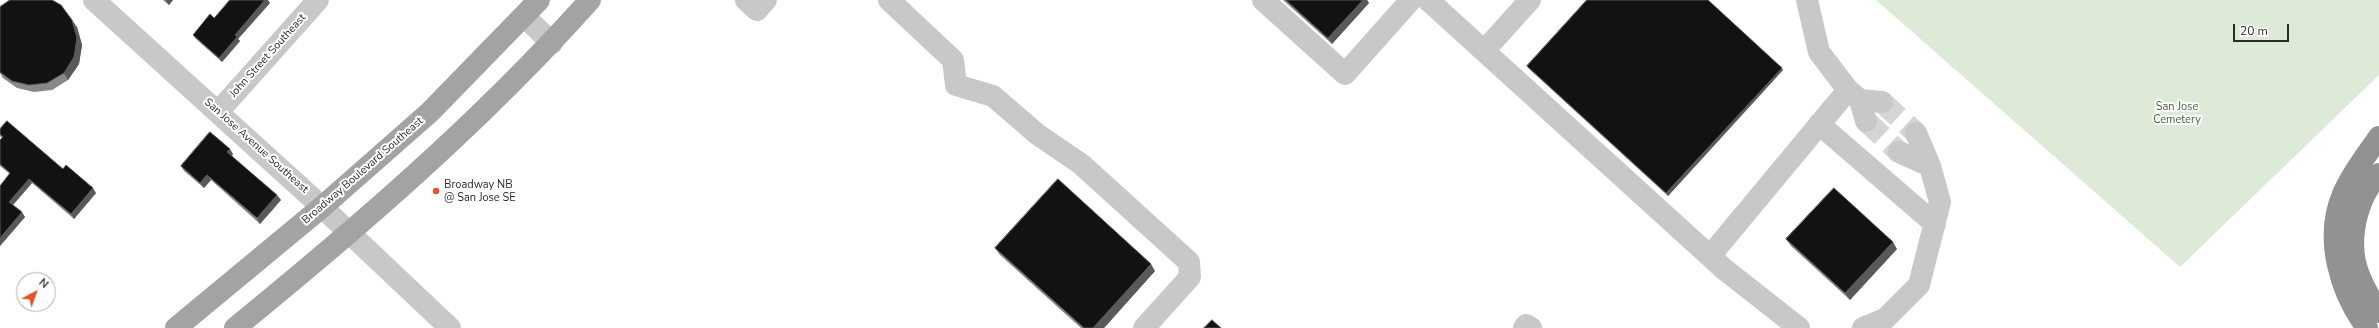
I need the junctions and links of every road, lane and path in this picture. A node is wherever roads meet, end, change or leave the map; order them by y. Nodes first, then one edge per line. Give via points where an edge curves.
1 (94, 0) edge
2 (318, 0) edge
3 (538, 0) edge
4 (590, 0) edge
5 (888, 0) edge
6 (1263, 0) edge
7 (1411, 0) edge
8 (1530, 0) edge
9 (1807, 0) edge
10 (1438, 3) edge
11 (524, 16) junction
12 (552, 43) junction
13 (1484, 51) junction
14 (1854, 95) junction
15 (1882, 102) tunnel mouth
16 (218, 112) junction
17 (1866, 121) tunnel mouth
18 (1819, 124) junction
19 (1916, 132) tunnel mouth
20 (2379, 137) edge
21 (1899, 152) tunnel mouth
22 (1930, 166) junction
23 (2379, 174) edge
24 (322, 207) junction
25 (1935, 224) junction
26 (350, 234) junction
27 (1710, 256) junction
28 (2379, 312) edge
29 (176, 328) edge
30 (235, 328) edge
31 (450, 328) edge
32 (1144, 328) edge
33 (1524, 328) edge
34 (1531, 328) edge
35 (1799, 328) edge
36 (1863, 328) edge
37 (2367, 328) edge

1 - 16 street, San Jose Avenue Southeast
2 - 16 street, John Street Southeast
3 - 11 main road, Broadway Boulevard Southeast
4 - 12 main road
5 - 32 street via 953,60 956,85 993,96 1037,134 1081,164 1190,262 1190,277
6 - 7 street via 1345,74
8 - 13 street
9 - 14 street via 1819,52
10 - 13 street
11 - 12 street
11 - 24 main road, Broadway Boulevard Southeast via 430,112
12 - 26 main road via 457,137
13 - 27 street
14 - 15 street
14 - 17 street
14 - 18 street
16 - 24 street, San Jose Avenue Southeast
18 - 25 street
18 - 27 street
19 - 22 street
20 - 37 highway via 2356,170 2343,196 2336,227 2336,253 2342,282 2357,314
21 - 22 street
22 - 25 street via 1940,202
23 - 28 highway via 2359,207 2354,235 2355,263 2366,292
24 - 26 street, San Jose Avenue Southeast
24 - 29 main road, Broadway Boulevard Southeast
25 - 36 street via 1919,285 1885,319
26 - 30 main road
26 - 31 street, San Jose Avenue Southeast
27 - 35 street
33 - 34 street via 1526,325

